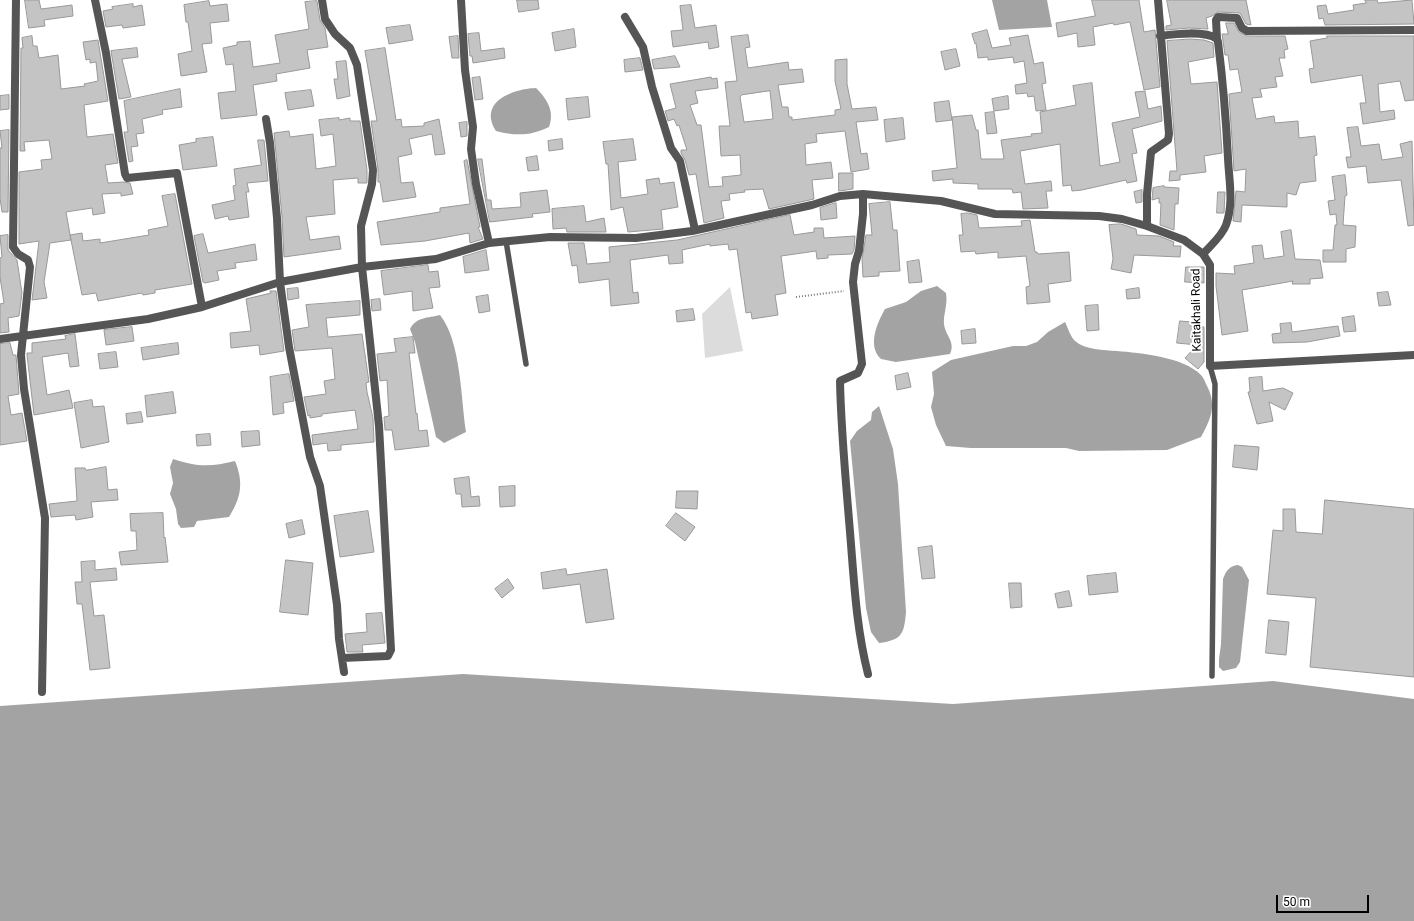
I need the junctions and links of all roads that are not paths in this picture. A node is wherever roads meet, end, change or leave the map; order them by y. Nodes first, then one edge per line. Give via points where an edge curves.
1 (16, 0) edge
2 (95, 0) edge
3 (322, 0) edge
4 (461, 0) edge
5 (1158, 0) edge
6 (625, 17) dead end
7 (1414, 30) edge
8 (1160, 36) junction
9 (1217, 39) junction
10 (266, 119) dead end
11 (863, 194) junction
12 (1147, 226) junction
13 (695, 230) junction
14 (506, 241) junction
15 (489, 243) junction
16 (1203, 254) junction
17 (362, 267) junction
18 (280, 282) junction
19 (202, 307) junction
20 (24, 335) junction
21 (0, 339) edge
22 (1414, 355) edge
23 (526, 364) dead end
24 (1210, 366) junction
25 (342, 658) junction
26 (344, 672) dead end
27 (868, 674) dead end
28 (1212, 676) dead end
29 (42, 692) dead end

1 - 20 street via 13,247 18,254 28,260 30,267
2 - 19 street via 125,174 127,178 177,173
3 - 17 street via 325,19 335,34 350,48 357,65 366,119 373,170 361,226
4 - 15 street via 464,70 472,127 471,149
5 - 8 street
6 - 13 street via 643,47 652,87 672,148 680,161
7 - 9 street via 1247,31 1242,28 1237,18 1218,17
8 - 9 street via 1201,34
8 - 12 street via 1169,134 1168,140 1151,152
9 - 16 street via 1225,101 1231,188 1226,227
10 - 18 street via 277,218
11 - 12 street, Kaitakhali Road via 941,201 995,214 1099,216
11 - 13 street, Kaitakhali Road via 840,196 812,206
11 - 27 street via 860,251 855,264 854,289 862,364 858,373 840,381 860,639
12 - 16 street, Kaitakhali Road via 1184,240
13 - 14 street, Kaitakhali Road via 636,238 550,237
14 - 15 street, Kaitakhali Road
14 - 23 lane
15 - 17 street, Kaitakhali Road via 436,259
16 - 24 street, Kaitakhali Road via 1210,265
17 - 18 street, Kaitakhali Road
17 - 25 street via 379,426 391,650 388,656
18 - 19 street, Kaitakhali Road
18 - 25 street via 289,347 310,457 320,486
19 - 20 street, Kaitakhali Road via 148,319
20 - 21 street, Kaitakhali Road
20 - 29 street via 22,370 45,518
22 - 24 street, Kaitakhali Road
24 - 28 lane via 1215,384
25 - 26 street

